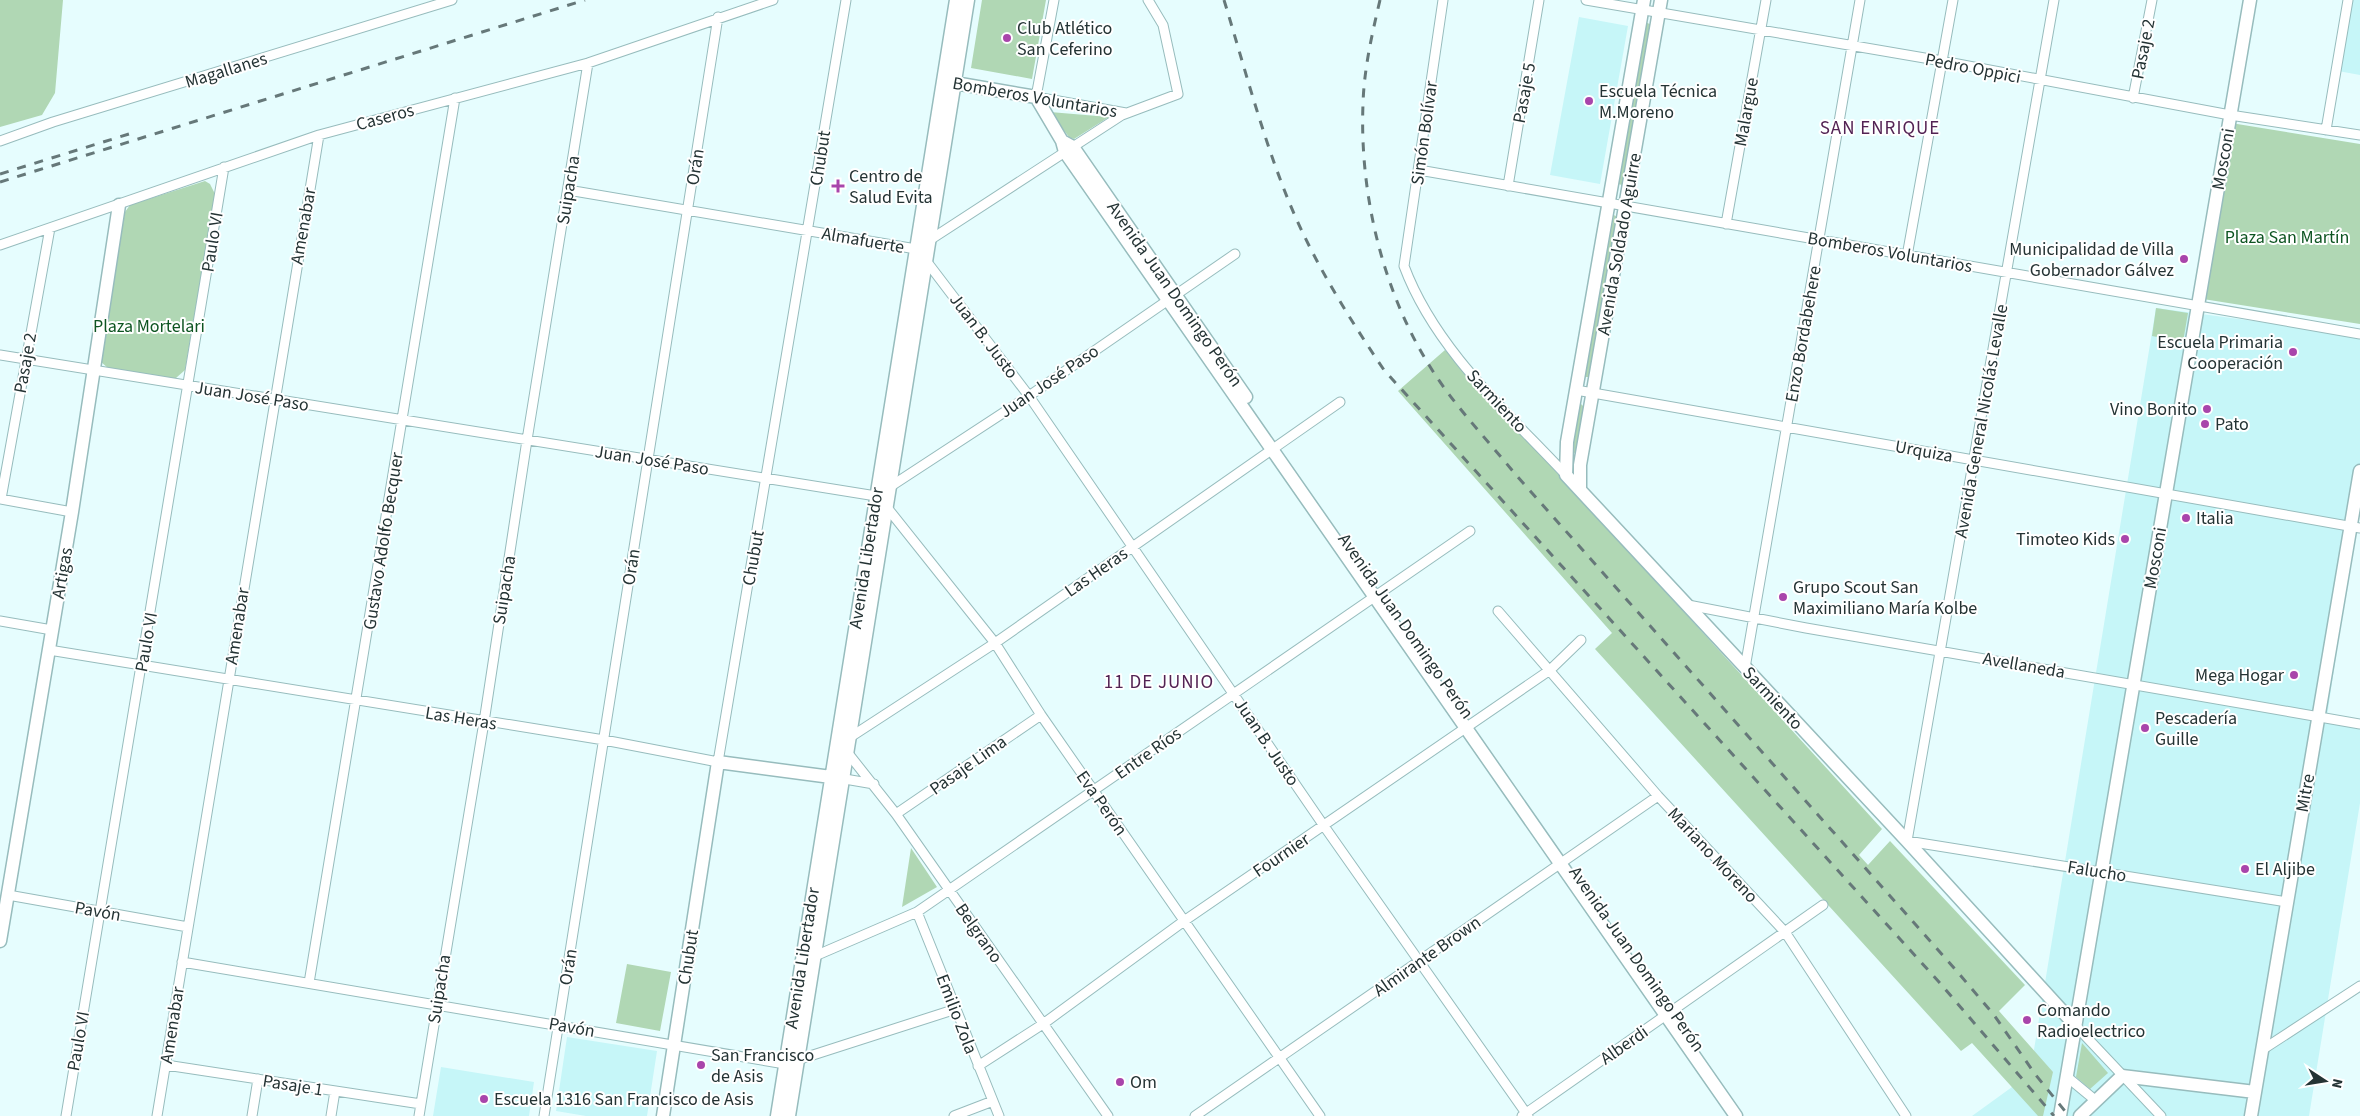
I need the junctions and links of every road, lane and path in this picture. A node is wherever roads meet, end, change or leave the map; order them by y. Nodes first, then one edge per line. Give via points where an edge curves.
1 (452, 0) edge
2 (773, 0) edge
3 (846, 0) edge
4 (956, 0) edge
5 (968, 0) edge
6 (1054, 0) edge
7 (1148, 0) edge
8 (1443, 0) edge
9 (1539, 0) edge
10 (1586, 0) edge
11 (1661, 0) edge
12 (1766, 0) edge
13 (1860, 0) edge
14 (1953, 0) edge
15 (2054, 0) edge
16 (2152, 0) edge
17 (2250, 0) edge
18 (2348, 0) edge
19 (1643, 5) edge
20 (1659, 14) junction
21 (718, 17) junction
22 (1760, 30) junction
23 (1852, 47) junction
24 (1942, 61) junction
25 (588, 63) junction
26 (2040, 81) junction
27 (949, 82) junction
28 (1036, 97) junction
29 (455, 98) junction
30 (2133, 98) junction
31 (1126, 113) junction
32 (2230, 115) junction
33 (2326, 130) junction
34 (319, 135) junction
35 (2360, 135) edge
36 (0, 141) edge
37 (1067, 147) junction
38 (224, 167) junction
39 (1419, 170) junction
40 (1508, 186) junction
41 (568, 190) junction
42 (1608, 203) junction
43 (120, 205) junction
44 (1625, 206) junction
45 (688, 210) junction
46 (1726, 224) junction
47 (50, 228) junction
48 (808, 230) junction
49 (1819, 240) junction
50 (929, 242) junction
51 (0, 245) edge
52 (916, 249) junction
53 (1235, 254) dead end
54 (1907, 256) junction
55 (926, 260) junction
56 (1404, 266) joint
57 (2006, 273) junction
58 (1172, 297) junction
59 (2198, 306) junction
60 (2360, 334) edge
61 (0, 355) edge
62 (25, 359) junction
63 (92, 370) junction
64 (189, 386) junction
65 (1576, 390) junction
66 (1593, 393) junction
67 (1029, 396) junction
68 (274, 400) junction
69 (1340, 402) dead end
70 (402, 420) junction
71 (1787, 427) junction
72 (527, 440) junction
73 (1276, 447) junction
74 (648, 459) junction
75 (1974, 460) junction
76 (2360, 471) edge
77 (1566, 475) junction
78 (766, 478) junction
79 (890, 488) junction
80 (1580, 489) junction
81 (2166, 494) junction
82 (876, 496) junction
83 (0, 499) edge
84 (887, 506) junction
85 (72, 512) junction
86 (2355, 527) edge
87 (1470, 532) dead end
88 (1133, 547) junction
89 (1378, 595) junction
90 (1688, 605) junction
91 (1498, 610) dead end
92 (1755, 618) junction
93 (0, 621) edge
94 (52, 630) junction
95 (1581, 640) dead end
96 (995, 643) junction
97 (49, 650) junction
98 (1941, 650) junction
99 (142, 666) junction
100 (1745, 668) junction
101 (1550, 670) junction
102 (228, 680) junction
103 (2133, 684) junction
104 (1234, 694) junction
105 (356, 701) junction
106 (1041, 715) junction
107 (2318, 716) junction
108 (484, 722) junction
109 (2360, 724) edge
110 (1469, 726) junction
111 (850, 738) junction
112 (604, 740) junction
113 (847, 752) junction
114 (718, 762) junction
115 (837, 778) junction
116 (874, 784) junction
117 (1093, 790) junction
118 (1658, 796) junction
119 (896, 814) junction
120 (1324, 826) junction
121 (1908, 841) junction
122 (1564, 862) junction
123 (2101, 871) junction
124 (948, 890) junction
125 (8, 895) junction
126 (2287, 902) junction
127 (1823, 905) dead end
128 (100, 912) junction
129 (917, 912) junction
130 (1184, 921) junction
131 (188, 928) junction
132 (1785, 932) junction
133 (0, 941) edge
134 (815, 956) junction
135 (1420, 961) junction
136 (182, 962) junction
137 (309, 983) junction
138 (2360, 986) edge
139 (437, 1005) junction
140 (956, 1010) junction
141 (1669, 1013) junction
142 (559, 1024) junction
143 (1043, 1024) junction
144 (2075, 1025) junction
145 (674, 1045) junction
146 (2262, 1050) junction
147 (1280, 1057) junction
148 (792, 1062) junction
149 (166, 1065) junction
150 (978, 1066) junction
151 (2066, 1076) junction
152 (2122, 1076) junction
153 (258, 1079) junction
154 (335, 1091) junction
155 (2255, 1092) junction
156 (2095, 1100) junction
157 (993, 1101) junction
158 (421, 1104) junction
159 (1525, 1115) edge
160 (66, 1116) edge
161 (157, 1116) edge
162 (252, 1116) edge
163 (331, 1116) edge
164 (419, 1116) edge
165 (544, 1116) edge
166 (663, 1116) edge
167 (777, 1116) edge
168 (789, 1116) edge
169 (954, 1116) edge
170 (999, 1116) edge
171 (1108, 1116) edge
172 (1195, 1116) edge
173 (1320, 1116) edge
174 (1736, 1116) edge
175 (1746, 1116) edge
176 (1906, 1116) edge
177 (2060, 1116) edge
178 (2080, 1116) edge
179 (2161, 1116) edge
180 (2251, 1116) edge

1 - 36 street, Magallanes
2 - 21 street, Caseros
3 - 48 street, Chubut
4 - 27 main road, Avenida Libertador
5 - 27 main road, Avenida Libertador
6 - 28 street
7 - 31 street, Almafuerte via 1163,25 1178,94
8 - 39 street, Simón Bolívar
9 - 40 street, Pasaje 5
10 - 19 street, Pedro Oppici
11 - 20 main road, Avenida Soldado Aguirre
12 - 22 street, Malargue
13 - 23 street, Enzo Bordabehere
14 - 24 street
15 - 26 street, Avenida General Nicolás Levalle
16 - 30 street, Pasaje 2
17 - 32 main road, Mosconi
18 - 33 street
19 - 20 street, Pedro Oppici
19 - 42 main road, Avenida Soldado Aguirre
20 - 22 street, Pedro Oppici
20 - 44 main road, Avenida Soldado Aguirre
21 - 25 street, Caseros
21 - 45 street, Orán
22 - 23 street, Pedro Oppici
22 - 46 street, Malargue
23 - 24 street, Pedro Oppici
23 - 49 street, Enzo Bordabehere
24 - 26 street, Pedro Oppici
24 - 54 street
25 - 29 street, Caseros
25 - 41 street, Suipacha
26 - 30 street, Pedro Oppici
26 - 57 street, Avenida General Nicolás Levalle
27 - 28 main road, Bomberos Voluntarios
27 - 50 main road, Avenida Libertador
27 - 52 main road, Avenida Libertador
28 - 31 street, Bomberos Voluntarios
28 - 37 main road, Avenida Juan Domingo Perón
29 - 34 street, Caseros
29 - 70 street, Gustavo Adolfo Becquer
30 - 32 street, Pedro Oppici
31 - 37 street, Almafuerte
32 - 33 street, Pedro Oppici
32 - 59 main road, Mosconi
33 - 35 street, Pedro Oppici
34 - 38 street, Caseros
34 - 68 street, Amenabar
37 - 50 street, Almafuerte
37 - 58 main road, Avenida Juan Domingo Perón
38 - 43 street, Caseros
38 - 64 street, Paulo VI
39 - 40 street, Bomberos Voluntarios
39 - 56 street, Simón Bolívar
40 - 42 street, Bomberos Voluntarios
41 - 45 street, Almafuerte
41 - 72 street, Suipacha
42 - 44 street, Bomberos Voluntarios
42 - 65 main road, Avenida Soldado Aguirre
43 - 47 street, Caseros
43 - 63 main road, Artigas
44 - 46 street, Bomberos Voluntarios
44 - 66 main road, Avenida Soldado Aguirre
45 - 48 street, Almafuerte
45 - 74 street, Orán
46 - 49 street, Bomberos Voluntarios
47 - 51 street, Caseros
47 - 62 street, Pasaje 2
48 - 52 street, Almafuerte
48 - 78 street, Chubut
49 - 54 street, Bomberos Voluntarios
49 - 71 street, Enzo Bordabehere
50 - 52 street, Almafuerte
50 - 55 main road, Avenida Libertador
52 - 55 street, Juan B. Justo
52 - 82 main road, Avenida Libertador
53 - 58 street, Juan José Paso
54 - 57 street, Bomberos Voluntarios
55 - 67 street, Juan B. Justo
55 - 79 main road, Avenida Libertador
56 - 77 street, Sarmiento via 1416,296 1450,350
57 - 59 street, Bomberos Voluntarios
57 - 75 street, Avenida General Nicolás Levalle
58 - 67 street, Juan José Paso
58 - 73 main road, Avenida Juan Domingo Perón
59 - 60 street, Bomberos Voluntarios
59 - 81 main road, Mosconi
61 - 62 street, Juan José Paso
62 - 63 street, Juan José Paso
62 - 83 street, Pasaje 2
63 - 64 street, Juan José Paso
63 - 85 main road, Artigas
64 - 68 street, Juan José Paso
64 - 99 street, Paulo VI
65 - 66 street, Urquiza
65 - 77 main road, Avenida Soldado Aguirre via 1565,460
66 - 71 street, Urquiza
66 - 80 main road, Avenida Soldado Aguirre via 1580,465
67 - 79 street, Juan José Paso
67 - 88 street, Juan B. Justo
68 - 70 street, Juan José Paso
68 - 102 street, Amenabar
69 - 73 street, Las Heras
70 - 72 street, Juan José Paso
70 - 105 street, Gustavo Adolfo Becquer
71 - 75 street, Urquiza
71 - 92 street, Enzo Bordabehere
72 - 74 street, Juan José Paso
72 - 108 street, Suipacha
73 - 88 street, Las Heras
73 - 89 main road, Avenida Juan Domingo Perón
74 - 78 street, Juan José Paso
74 - 112 street, Orán
75 - 81 street, Urquiza
75 - 98 street, Avenida General Nicolás Levalle
76 - 86 main road, Mitre
77 - 80 main road, Sarmiento
78 - 82 street, Juan José Paso
78 - 114 street, Chubut
79 - 82 street, Juan José Paso
79 - 84 main road, Avenida Libertador
80 - 90 main road, Sarmiento
81 - 86 street, Urquiza
81 - 103 main road, Mosconi
82 - 84 street, Eva Perón
82 - 115 main road, Avenida Libertador
83 - 85 street
84 - 96 street, Eva Perón
84 - 111 main road, Avenida Libertador
85 - 94 main road, Artigas
86 - 107 main road, Mitre
87 - 89 street, Entre Ríos
88 - 96 street, Las Heras
88 - 104 street, Juan B. Justo
89 - 104 street, Entre Ríos
89 - 110 main road, Avenida Juan Domingo Perón
90 - 92 street, Avellaneda
90 - 100 main road, Sarmiento
91 - 101 street, Mariano Moreno
92 - 98 street, Avellaneda
92 - 100 street, Enzo Bordabehere
93 - 94 street
94 - 97 main road, Artigas
95 - 101 street, Fournier
96 - 106 street, Eva Perón
96 - 111 street, Las Heras
97 - 99 street, Las Heras
97 - 125 main road, Artigas
98 - 103 street, Avellaneda
98 - 121 street, Avenida General Nicolás Levalle
99 - 102 street, Las Heras
99 - 128 street, Paulo VI
100 - 121 main road, Sarmiento
101 - 110 street, Fournier
101 - 118 street, Mariano Moreno
102 - 105 street, Las Heras
102 - 131 street, Amenabar
103 - 107 street, Avellaneda
103 - 123 main road, Mosconi
104 - 117 street, Entre Ríos
104 - 120 street, Juan B. Justo
105 - 108 street, Las Heras
105 - 137 street, Gustavo Adolfo Becquer
106 - 117 street, Eva Perón
106 - 119 street, Pasaje Lima
107 - 109 street, Avellaneda
107 - 126 main road, Mitre
108 - 112 street, Las Heras
108 - 139 street, Suipacha
110 - 120 street, Fournier
110 - 122 main road, Avenida Juan Domingo Perón
111 - 113 main road, Avenida Libertador
112 - 114 street, Las Heras
112 - 142 street, Orán
113 - 115 main road, Avenida Libertador
113 - 116 street, Belgrano
114 - 115 main road, Las Heras
114 - 145 main road, Chubut
115 - 116 street, Las Heras
115 - 134 main road, Avenida Libertador
115 - 148 main road, Avenida Libertador
116 - 119 street, Belgrano
117 - 124 street, Entre Ríos
117 - 130 street, Eva Perón
118 - 122 street, Almirante Brown
118 - 132 street, Mariano Moreno
119 - 124 street, Belgrano
120 - 130 street, Fournier
120 - 135 street, Juan B. Justo
121 - 123 street, Falucho
121 - 144 main road, Sarmiento
122 - 135 street, Almirante Brown
122 - 141 main road, Avenida Juan Domingo Perón
123 - 126 street, Falucho
123 - 144 main road, Mosconi
124 - 129 street, Entre Ríos
124 - 143 street, Belgrano
125 - 128 street, Pavón
125 - 133 main road, Artigas
126 - 146 main road, Mitre
127 - 132 street, Alberdi
128 - 131 street, Pavón
128 - 160 street, Paulo VI
129 - 134 street, Entre Ríos
129 - 140 street, Emilio Zola
130 - 143 street, Fournier
130 - 147 street, Eva Perón
131 - 136 street, Amenabar
132 - 141 street, Alberdi
132 - 176 street, Mariano Moreno
134 - 148 main road, Avenida Libertador
135 - 147 street, Almirante Brown
135 - 159 street, Juan B. Justo
136 - 137 street, Pavón
136 - 149 street, Amenabar
137 - 139 street, Pavón
138 - 146 street
139 - 142 street, Pavón
139 - 158 street, Suipacha
140 - 148 street, Pavón
140 - 150 street, Emilio Zola
141 - 159 street, Alberdi
141 - 174 main road, Avenida Juan Domingo Perón
141 - 175 main road, Avenida Juan Domingo Perón
142 - 145 street, Pavón
142 - 165 street, Orán
143 - 150 street, Fournier
143 - 171 street, Belgrano
144 - 151 main road, Mosconi
144 - 152 street, Sarmiento
145 - 148 street, Pavón
145 - 166 main road, Chubut
146 - 155 main road, Mitre
147 - 172 street, Almirante Brown
147 - 173 street, Eva Perón
148 - 167 main road, Avenida Libertador
148 - 168 main road, Avenida Libertador
149 - 153 street, Pasaje 1
149 - 161 street, Amenabar
150 - 157 street, Emilio Zola
151 - 156 street
151 - 177 main road, Mosconi
152 - 155 main road
152 - 156 main road
152 - 179 street, Sarmiento
153 - 154 street, Pasaje 1
153 - 162 street
154 - 158 street, Pasaje 1
154 - 163 street
155 - 180 main road, Mitre
156 - 178 main road
157 - 169 street
157 - 170 street, Emilio Zola
158 - 164 street, Suipacha

